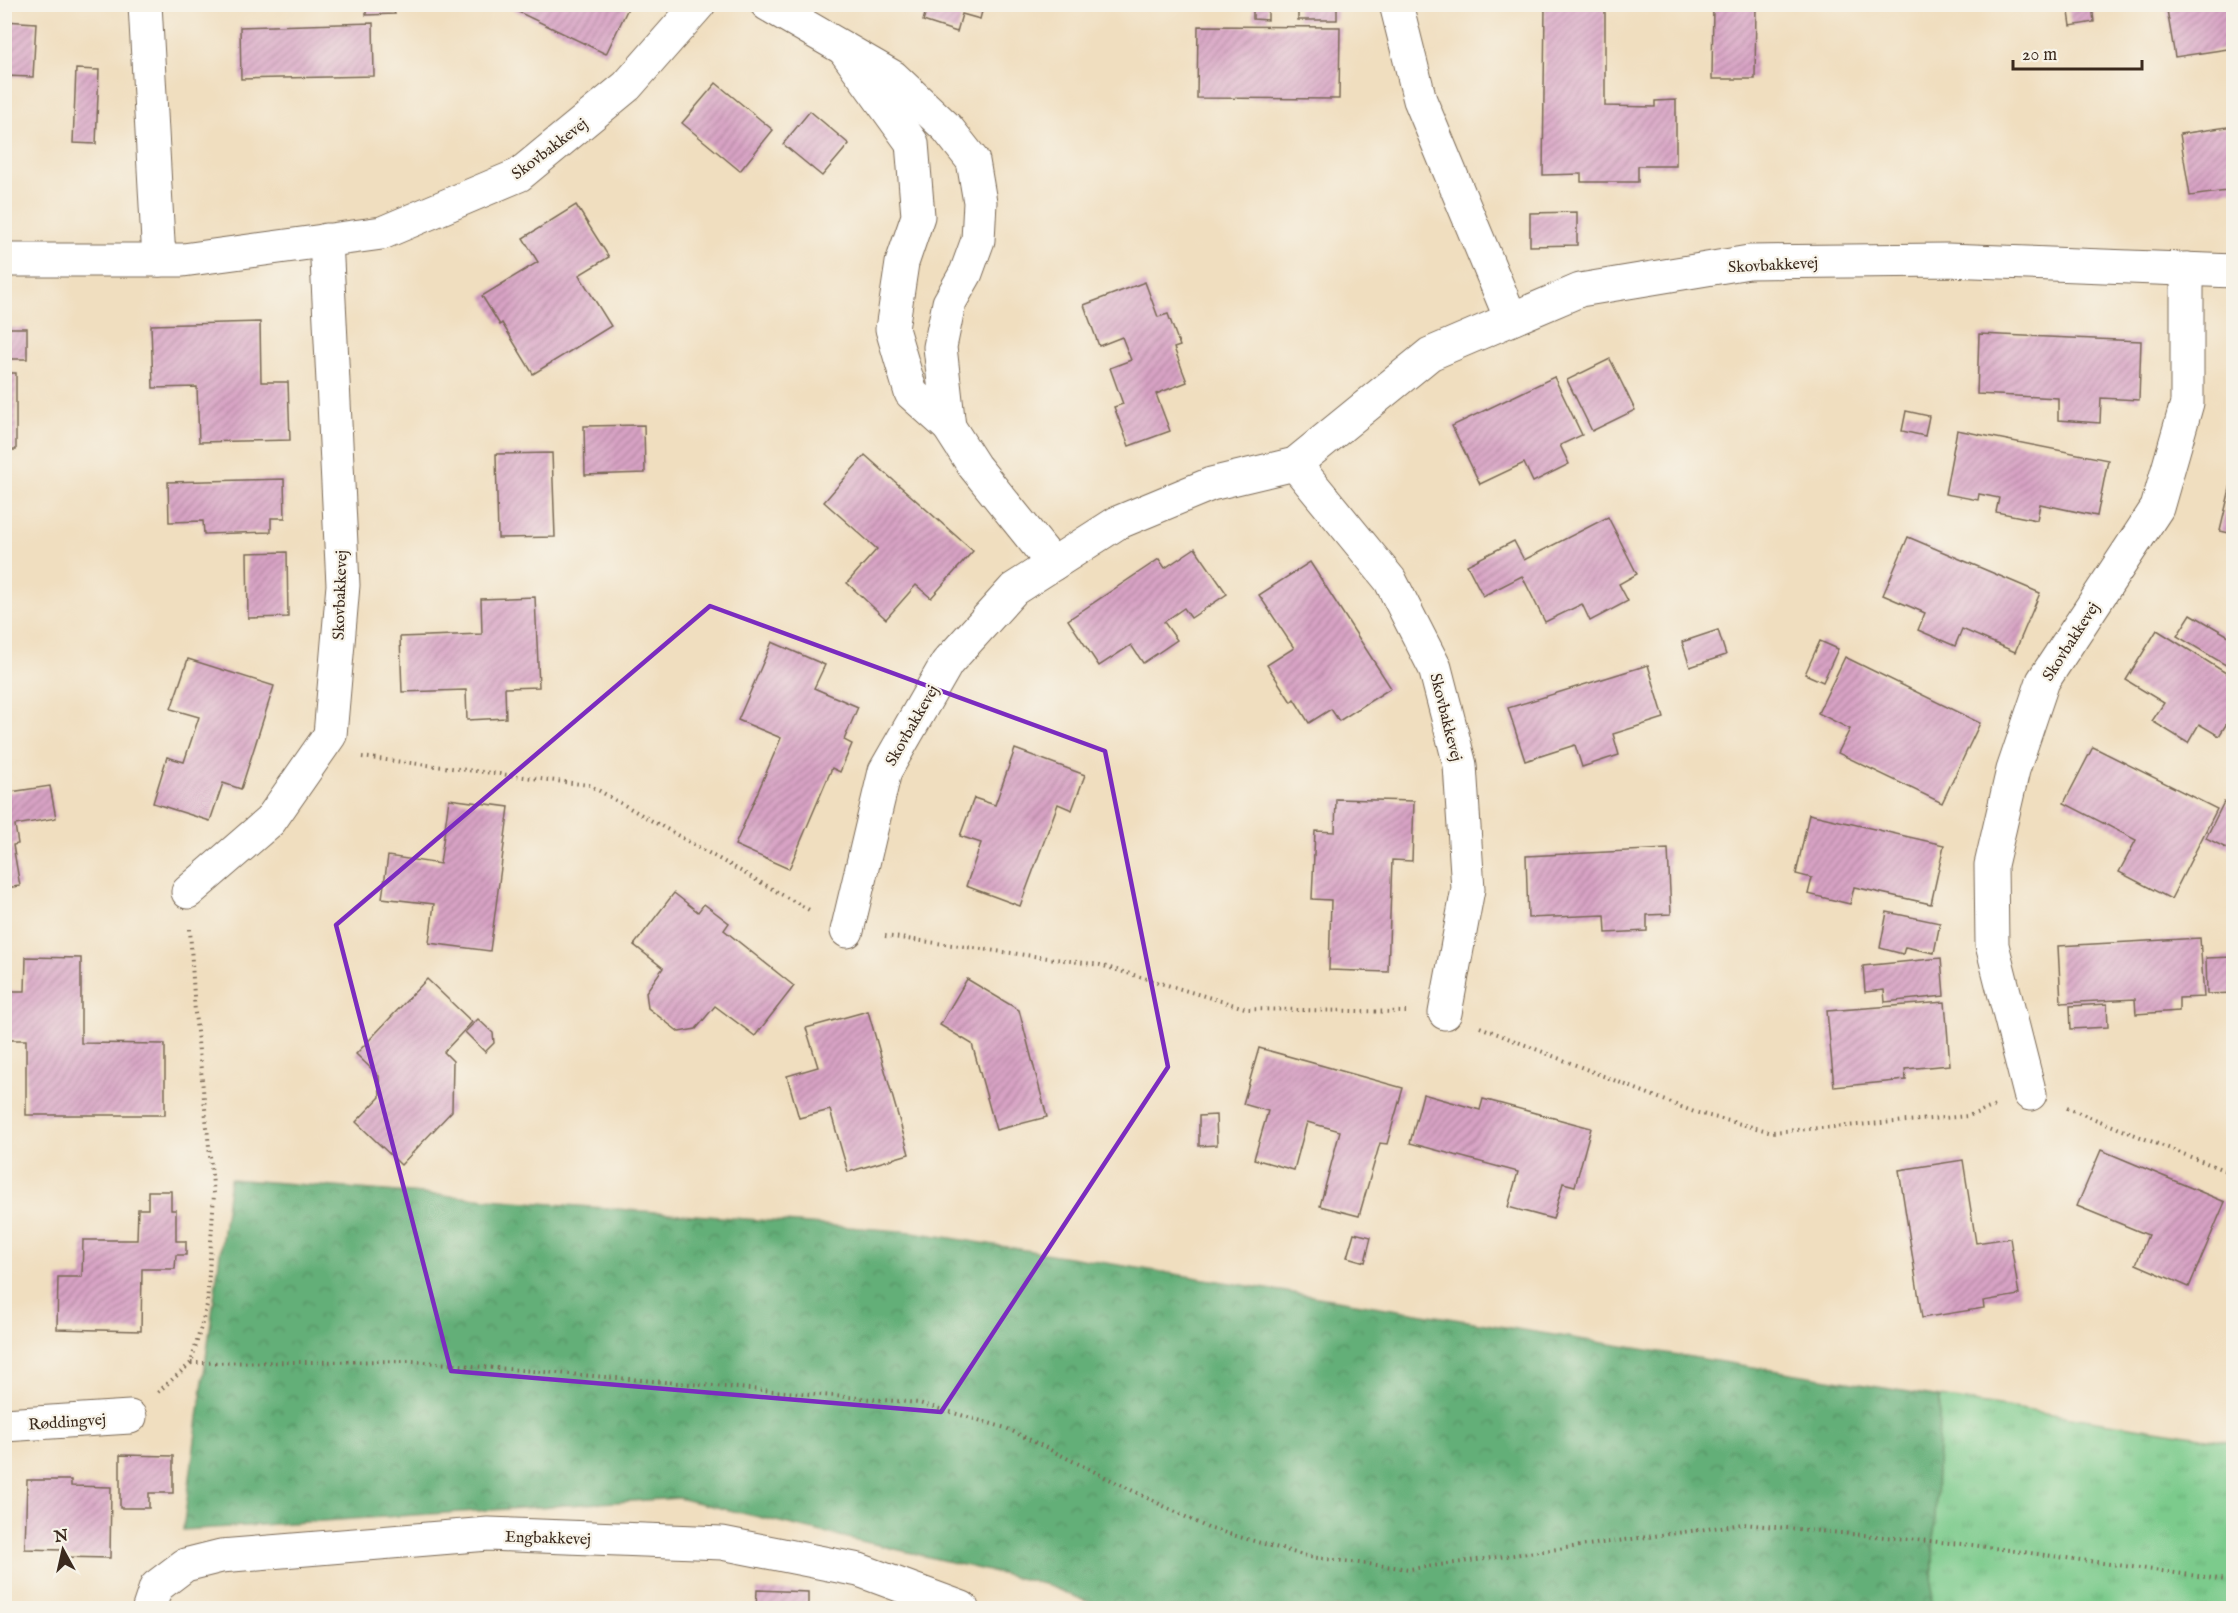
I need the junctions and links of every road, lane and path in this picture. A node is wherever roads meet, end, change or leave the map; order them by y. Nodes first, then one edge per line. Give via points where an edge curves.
1 (145, 4) edge
2 (699, 4) edge
3 (767, 4) edge
4 (1396, 4) edge
5 (844, 49) junction
6 (326, 240) junction
7 (4, 260) edge
8 (159, 260) junction
9 (2187, 269) junction
10 (2234, 271) edge
11 (1511, 319) junction
12 (949, 427) junction
13 (1294, 464) junction
14 (1053, 564) junction
15 (318, 751) junction
16 (188, 892) joint
17 (847, 931) junction
18 (1445, 1013) junction
19 (2030, 1094) junction
20 (2234, 1173) edge
21 (191, 1363) junction
22 (130, 1417) joint
23 (4, 1425) edge
24 (2234, 1581) edge
25 (149, 1608) edge
26 (962, 1608) edge

1 - 8 street
2 - 6 street, Skovbakkevej via 627,86 519,175 382,232
3 - 5 street
4 - 11 street via 1420,100
5 - 12 street via 912,143 918,216 902,262 892,329 911,393
5 - 12 street via 893,77 947,128 973,161 980,202 978,240 950,303 940,347
6 - 8 street, Skovbakkevej via 183,261
6 - 15 street, Skovbakkevej via 343,585 330,735
7 - 8 street, Skovbakkevej
9 - 10 street, Skovbakkevej
9 - 11 street, Skovbakkevej via 1947,260 1749,262 1580,290
9 - 19 street, Skovbakkevej via 2187,403 2157,508 2043,681 2013,770 1991,865 1992,945
11 - 13 street, Skovbakkevej via 1430,354
12 - 14 street via 974,466
13 - 14 street, Skovbakkevej via 1211,484 1117,523
13 - 18 street, Skovbakkevej via 1390,580 1435,668 1460,765 1468,889
14 - 17 street, Skovbakkevej via 1014,589 947,663 885,771
15 - 16 street, Skovbakkevej via 270,821
15 - 17 path via 589,784
16 - 21 path via 195,1013 214,1194 207,1305
17 - 18 path via 1100,965 1248,1009
18 - 19 path via 1694,1112 1772,1132 1968,1116
19 - 20 path
21 - 22 path
21 - 24 path via 412,1361 919,1403 1006,1428 1208,1528 1310,1557 1410,1569 1743,1524 1972,1545
22 - 23 street, Røddingvej
25 - 26 street, Engbakkevej via 156,1587 185,1565 221,1556 488,1534 722,1543 859,1570

